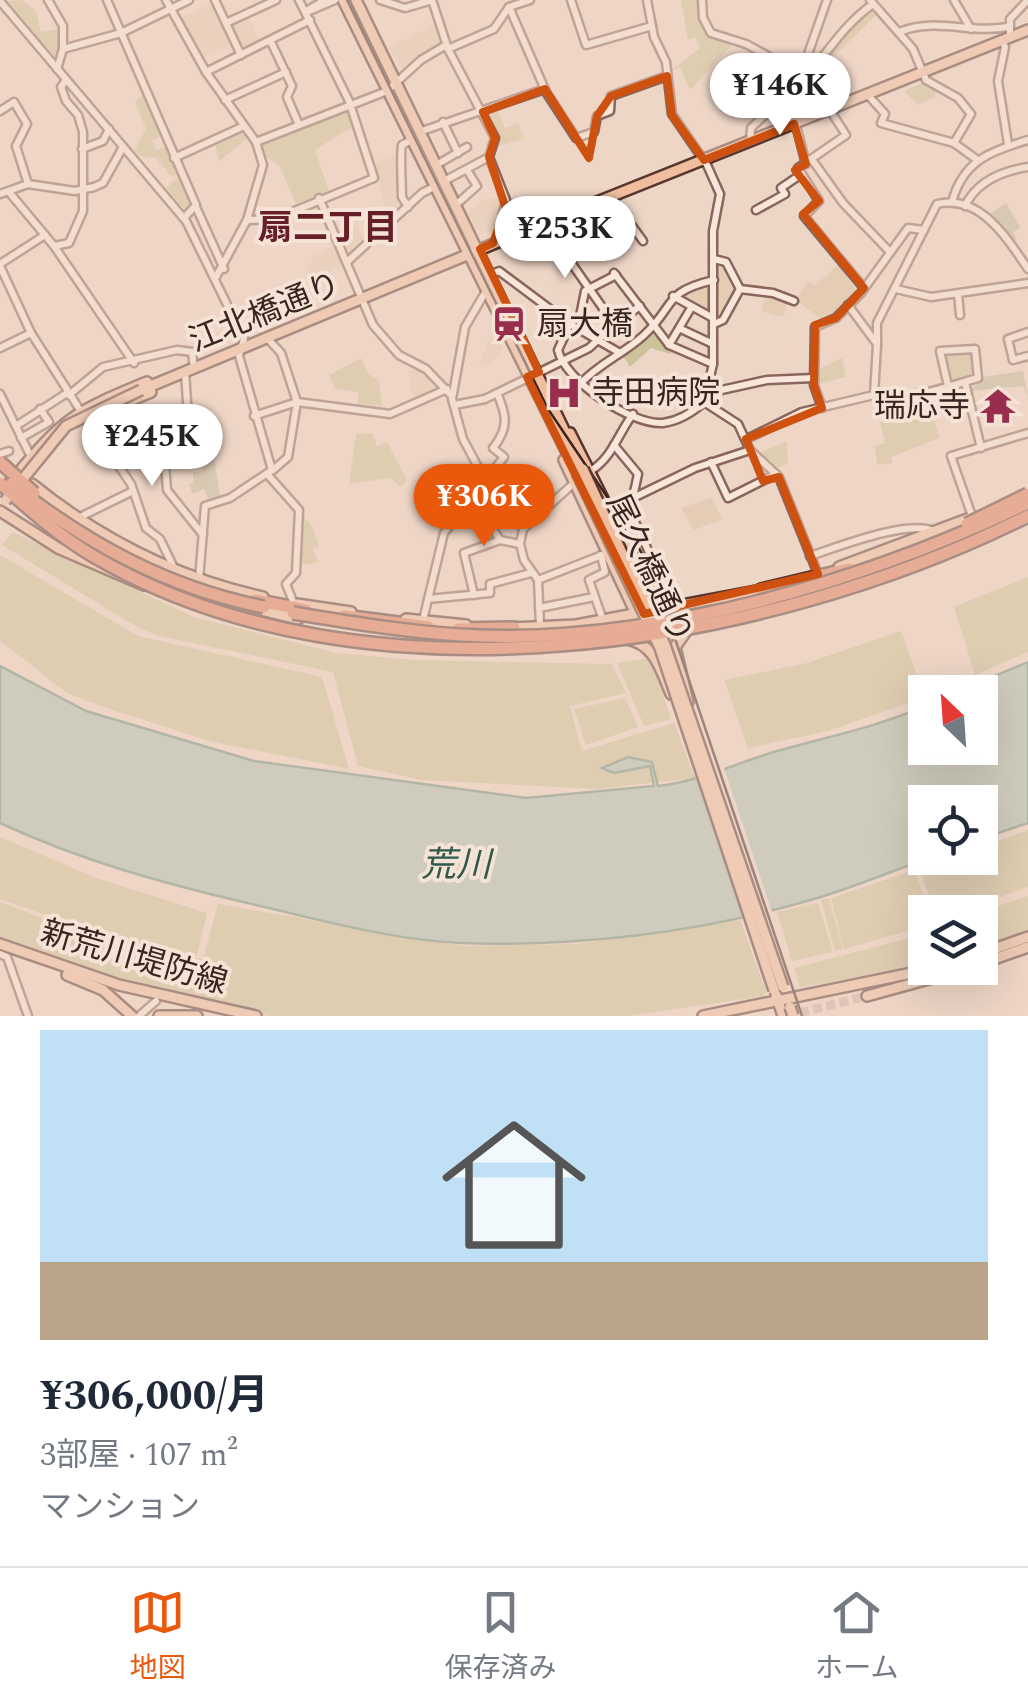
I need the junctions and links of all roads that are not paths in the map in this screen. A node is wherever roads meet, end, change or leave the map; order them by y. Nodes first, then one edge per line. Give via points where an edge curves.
1 (48, 0) edge
2 (107, 0) edge
3 (166, 0) edge
4 (189, 0) edge
5 (215, 0) edge
6 (276, 0) edge
7 (299, 0) edge
8 (325, 0) edge
9 (335, 0) edge
10 (344, 0) edge
11 (356, 0) edge
12 (380, 0) edge
13 (432, 0) edge
14 (530, 0) edge
15 (571, 0) edge
16 (647, 0) edge
17 (702, 0) edge
18 (827, 0) edge
19 (954, 0) edge
20 (1028, 0) edge
21 (0, 1) edge
22 (872, 2) edge
23 (316, 7) junction
24 (509, 7) junction
25 (170, 8) junction
26 (305, 12) junction
27 (310, 20) junction
28 (226, 23) junction
29 (652, 26) junction
30 (971, 29) junction
31 (1028, 30) edge
32 (899, 32) junction
33 (120, 33) junction
34 (1006, 35) junction
35 (271, 42) junction
36 (447, 47) junction
37 (63, 49) junction
38 (242, 55) junction
39 (57, 69) junction
40 (206, 72) junction
41 (286, 72) junction
42 (923, 72) junction
43 (804, 75) junction
44 (667, 76) junction
45 (66, 80) junction
46 (393, 85) junction
47 (546, 89) junction
48 (868, 94) junction
49 (781, 99) junction
50 (225, 100) junction
51 (351, 105) junction
52 (828, 110) junction
53 (0, 111) edge
54 (483, 112) junction
55 (442, 122) junction
56 (794, 124) junction
57 (299, 125) junction
58 (244, 126) junction
59 (109, 130) junction
60 (418, 135) junction
61 (1028, 140) edge
62 (256, 142) junction
63 (751, 142) junction
64 (954, 144) junction
65 (1008, 144) junction
66 (124, 147) junction
67 (467, 148) dead end
68 (82, 149) junction
69 (458, 153) junction
70 (489, 157) junction
71 (174, 158) junction
72 (704, 160) junction
73 (976, 160) junction
74 (810, 162) junction
75 (438, 164) junction
76 (1028, 167) edge
77 (467, 170) junction
78 (800, 175) junction
79 (446, 180) junction
80 (28, 184) junction
81 (436, 186) junction
82 (81, 190) junction
83 (4, 193) edge
84 (320, 198) junction
85 (611, 198) junction
86 (952, 202) junction
87 (458, 203) junction
88 (965, 206) junction
89 (196, 207) junction
90 (408, 207) junction
91 (756, 210) dead end
92 (184, 218) junction
93 (246, 220) junction
94 (552, 220) junction
95 (924, 230) junction
96 (46, 235) junction
97 (643, 241) dead end
98 (496, 243) junction
99 (54, 246) junction
100 (480, 249) junction
101 (888, 250) junction
102 (468, 255) junction
103 (714, 260) junction
104 (348, 262) junction
105 (0, 265) edge
106 (224, 268) junction
107 (1028, 268) edge
108 (492, 274) junction
109 (216, 277) junction
110 (714, 280) junction
111 (1028, 283) edge
112 (590, 284) junction
113 (864, 288) junction
114 (740, 289) junction
115 (896, 289) junction
116 (486, 292) junction
117 (958, 294) junction
118 (672, 296) junction
119 (365, 299) junction
120 (794, 301) dead end
121 (640, 306) junction
122 (848, 306) junction
123 (692, 308) junction
124 (960, 314) dead end
125 (713, 321) junction
126 (570, 324) junction
127 (614, 324) junction
128 (652, 326) junction
129 (681, 329) junction
130 (1028, 332) edge
131 (31, 333) junction
132 (599, 337) junction
133 (265, 338) junction
134 (713, 344) junction
135 (877, 344) junction
136 (668, 345) junction
137 (0, 348) edge
138 (242, 349) junction
139 (620, 352) junction
140 (1028, 356) edge
141 (562, 361) junction
142 (134, 363) junction
143 (712, 364) junction
144 (190, 370) junction
145 (539, 372) junction
146 (174, 377) junction
147 (527, 377) junction
148 (814, 378) junction
149 (965, 382) junction
150 (581, 383) junction
151 (948, 386) junction
152 (449, 392) junction
153 (708, 393) junction
154 (0, 394) edge
155 (68, 394) junction
156 (498, 394) junction
157 (874, 395) junction
158 (297, 402) junction
159 (704, 402) junction
160 (454, 405) junction
161 (40, 408) junction
162 (822, 408) junction
163 (633, 414) junction
164 (83, 415) junction
165 (254, 416) junction
166 (16, 426) junction
167 (133, 429) dead end
168 (1028, 433) edge
169 (163, 436) junction
170 (21, 438) junction
171 (746, 439) junction
172 (46, 445) junction
173 (614, 445) junction
174 (981, 448) junction
175 (750, 450) junction
176 (31, 457) junction
177 (2, 458) edge
178 (711, 462) junction
179 (270, 473) junction
180 (581, 474) junction
181 (776, 474) junction
182 (0, 475) edge
183 (16, 476) junction
184 (491, 476) junction
185 (0, 483) edge
186 (26, 484) junction
187 (133, 490) junction
188 (1028, 493) edge
189 (633, 498) junction
190 (2, 506) edge
191 (466, 508) junction
192 (544, 509) junction
193 (1028, 509) edge
194 (972, 517) junction
195 (77, 519) junction
196 (633, 520) junction
197 (619, 527) junction
198 (977, 530) junction
199 (937, 532) junction
200 (74, 536) junction
201 (204, 536) junction
202 (500, 540) junction
203 (520, 544) junction
204 (604, 554) junction
205 (810, 556) junction
206 (174, 570) junction
207 (531, 573) junction
208 (818, 574) junction
209 (538, 580) junction
210 (203, 584) junction
211 (832, 588) junction
212 (761, 590) junction
213 (170, 593) junction
214 (193, 593) junction
215 (474, 595) junction
216 (594, 597) junction
217 (428, 599) junction
218 (799, 600) junction
219 (771, 603) junction
220 (294, 604) junction
221 (264, 607) junction
222 (540, 608) junction
223 (675, 608) junction
224 (660, 610) junction
225 (637, 615) junction
226 (424, 620) junction
227 (604, 620) junction
228 (666, 624) junction
229 (540, 626) junction
230 (514, 628) junction
231 (643, 628) junction
232 (542, 643) junction
233 (686, 713) junction
234 (1028, 938) edge
235 (0, 944) edge
236 (998, 948) edge
237 (1028, 948) edge
238 (0, 954) edge
239 (998, 958) edge
240 (48, 963) junction
241 (908, 974) edge
242 (908, 985) edge
243 (867, 996) tunnel mouth
244 (156, 1001) dead end
245 (783, 1003) edge
246 (229, 1011) junction
247 (144, 1014) edge
248 (28, 1016) edge
249 (132, 1016) edge
250 (160, 1016) edge
251 (194, 1016) edge
252 (241, 1016) edge
253 (256, 1016) edge
254 (702, 1016) edge

1 - 37 street via 63,26
2 - 33 street
3 - 25 street
4 - 25 street
5 - 28 street
6 - 28 street
7 - 26 street
8 - 23 street
9 - 23 street
10 - 46 main road, 尾久橋通り
11 - 46 main road, 尾久橋通り
12 - 13 street via 405,8
13 - 36 street
14 - 24 street
15 - 29 street via 586,45
16 - 29 street
17 - 43 street via 712,33
18 - 43 street
19 - 30 street
20 - 34 street
21 - 39 street
22 - 32 street
22 - 43 street
23 - 26 street
24 - 36 street via 494,29
24 - 47 street
25 - 33 street
25 - 40 street
26 - 27 street
27 - 35 street
27 - 51 street
28 - 38 street
29 - 44 street
30 - 32 street via 919,24
30 - 34 street
31 - 34 main road, 江北橋通り
32 - 42 street
33 - 37 street
33 - 71 street
34 - 42 main road, 江北橋通り
34 - 65 street via 998,81
35 - 38 street
35 - 41 street
36 - 46 street
36 - 54 street
37 - 39 street
38 - 40 street
39 - 45 street
40 - 50 street
41 - 50 street
41 - 57 street
42 - 48 main road, 江北橋通り
42 - 64 street via 971,114
43 - 49 street
43 - 52 street
44 - 47 street via 611,96 610,111 597,116 594,132 576,138
44 - 72 street via 672,114
45 - 59 street
45 - 68 street via 62,92 78,115
46 - 51 street
46 - 60 main road, 尾久橋通り
47 - 54 street
48 - 52 main road, 江北橋通り
48 - 64 street via 885,114 881,123
49 - 56 street
49 - 63 street via 751,128
50 - 58 street
51 - 57 street
51 - 84 street via 374,178
52 - 56 main road, 江北橋通り
52 - 74 street via 846,135
53 - 80 street via 14,102 27,124 16,146
54 - 55 street
54 - 70 street via 494,138
55 - 60 street
55 - 69 street
56 - 63 main road, 江北橋通り
56 - 74 street
57 - 62 street
58 - 62 street
58 - 71 street
59 - 66 street
59 - 68 street
60 - 75 main road, 尾久橋通り
60 - 81 main road, 尾久橋通り
60 - 90 street via 400,152
61 - 65 street
62 - 93 street via 263,165
63 - 72 main road, 江北橋通り
64 - 73 street
65 - 73 street
66 - 82 street via 103,182
66 - 92 street
67 - 69 street
68 - 82 street
69 - 75 street
70 - 77 street
70 - 98 street via 506,200
71 - 89 street
72 - 85 main road, 江北橋通り
72 - 103 street via 720,194
73 - 86 street
74 - 78 street via 798,168
74 - 101 street
75 - 79 main road, 尾久橋通り
76 - 88 street via 990,179
77 - 79 street
77 - 87 street via 477,186
78 - 91 street
78 - 113 street via 819,201 804,216
79 - 87 main road, 尾久橋通り
80 - 82 street
80 - 83 street
81 - 90 street
81 - 102 main road, 尾久橋通り
82 - 99 street via 82,217 69,243
83 - 96 street
84 - 93 street via 266,222
84 - 104 street
85 - 94 main road, 江北橋通り
85 - 97 street
86 - 88 street
86 - 95 street via 937,204
87 - 100 main road, 尾久橋通り
88 - 107 street via 986,216
89 - 92 street
89 - 106 street
90 - 104 street
92 - 109 street
93 - 106 street
94 - 98 main road, 江北橋通り
94 - 112 street via 565,254
95 - 101 street via 908,228
95 - 115 street
96 - 99 street
96 - 105 street
98 - 100 main road, 江北橋通り
99 - 142 street
100 - 102 main road, 江北橋通り
100 - 108 main road, 尾久橋通り
101 - 113 street
102 - 116 main road, 尾久橋通り
102 - 119 main road, 江北橋通り
103 - 110 street
103 - 114 street via 726,262
104 - 119 street
105 - 131 street
106 - 109 street
108 - 126 street via 515,281
108 - 145 main road, 尾久橋通り
109 - 138 street
110 - 118 street
110 - 125 street
111 - 117 street
112 - 121 street via 615,274
112 - 126 street via 580,316
112 - 127 street
113 - 122 street
114 - 120 street
114 - 125 street via 723,320
115 - 117 street via 931,297
115 - 135 street via 877,323
116 - 147 main road, 尾久橋通り
116 - 152 street via 465,327 459,375
117 - 124 street
118 - 123 street
118 - 128 street
119 - 133 main road, 江北橋通り
119 - 152 street via 373,325 399,355
121 - 127 street
121 - 128 street
122 - 135 street
122 - 148 street via 815,327
123 - 125 street
123 - 129 street
125 - 134 street
126 - 132 street
126 - 141 street via 558,350
127 - 132 street
128 - 136 street
128 - 139 street
129 - 134 street
129 - 136 street
130 - 140 street via 1008,339 1012,360
131 - 137 street
131 - 155 street
132 - 139 street
132 - 141 street
133 - 138 main road, 江北橋通り
133 - 158 street via 281,353
134 - 143 street
135 - 157 street
136 - 143 street
138 - 144 main road, 江北橋通り
138 - 165 street
139 - 150 street
141 - 145 street
141 - 150 street
142 - 144 street via 188,349
142 - 155 street via 104,367
143 - 153 street
144 - 146 main road, 江北橋通り
144 - 169 street via 189,431
145 - 147 street
145 - 180 main road, 尾久橋通り
146 - 164 main road via 150,381
146 - 190 main road, 江北橋通り, bridge via 66,426
147 - 156 street
147 - 180 main road, 尾久橋通り
148 - 153 street
148 - 162 street
149 - 151 street
149 - 151 street via 981,376 974,349 940,352
149 - 174 street
150 - 163 street
151 - 157 street
152 - 158 street via 390,414
152 - 160 street
153 - 159 street
154 - 166 street
155 - 161 street
155 - 164 street
156 - 160 street
156 - 184 street via 506,417 493,448 504,458
157 - 162 street
158 - 165 street
158 - 179 street via 288,457
159 - 163 street via 666,422
159 - 171 street via 727,414
160 - 184 street via 470,452
161 - 166 street
161 - 170 street via 49,422
162 - 171 street
163 - 173 street
164 - 172 main road
164 - 187 street
165 - 179 street
166 - 170 street
167 - 169 street via 162,425
168 - 174 street
169 - 201 street via 167,490
170 - 176 street
171 - 175 street
172 - 176 main road
172 - 186 main road
173 - 180 street via 607,460
173 - 189 street via 638,474
174 - 194 street via 951,456
175 - 178 street
175 - 181 street
176 - 183 main road
177 - 183 main road
177 - 210 highway, bridge via 96,537
178 - 181 street via 728,498
178 - 189 street
179 - 201 street via 205,506
179 - 220 street via 299,510 296,573 286,584
180 - 192 street
180 - 197 main road
180 - 204 main road
180 - 233 main road, 尾久橋通り, bridge via 658,627
181 - 205 street
182 - 200 highway, bridge
182 - 221 highway, bridge via 116,556 206,593
183 - 186 main road
184 - 191 street
184 - 192 street
185 - 213 highway, bridge via 81,549
186 - 195 main road
186 - 214 main road via 111,555
187 - 195 street
187 - 206 street via 146,528 167,548
188 - 194 main road
188 - 212 highway, bridge via 884,558
189 - 196 street
190 - 214 main road via 91,564 168,593
191 - 202 street
191 - 217 street via 436,550
192 - 203 street via 524,526
193 - 198 main road
193 - 211 highway, bridge
193 - 213 highway, bridge via 917,564 804,601 682,629 550,648 447,649 352,638 232,615
193 - 221 highway, bridge via 846,576 742,604 604,629 514,637 448,634
194 - 198 street
194 - 199 main road
195 - 206 main road
196 - 197 street
196 - 223 street
197 - 224 main road
198 - 218 main road via 942,551
198 - 219 main road
199 - 205 street via 926,527 875,535
199 - 208 main road
200 - 213 highway, bridge
200 - 232 highway, bridge via 156,582 232,609 364,633
201 - 210 street
202 - 203 street
202 - 215 street via 464,553
203 - 207 street
204 - 209 street
204 - 216 street via 605,572 590,580
204 - 225 main road
205 - 208 street
206 - 210 main road
207 - 209 street
207 - 215 street
208 - 212 main road
209 - 222 street
210 - 214 street
210 - 220 main road
210 - 221 highway, bridge
210 - 230 highway, bridge via 312,611 472,630
211 - 218 highway
211 - 219 highway
212 - 223 main road
214 - 232 main road via 364,629
215 - 217 street
216 - 222 street
216 - 227 street
217 - 226 street
218 - 233 main road, bridge via 681,634 676,648
219 - 228 main road
220 - 226 main road
222 - 229 street
223 - 224 main road
224 - 225 main road
224 - 228 main road
225 - 227 main road
225 - 231 main road
226 - 230 main road
227 - 229 main road
228 - 231 main road
229 - 230 main road
231 - 232 main road
232 - 233 main road, bridge via 640,642
233 - 245 main road, 尾久橋通り, bridge
234 - 236 main road
235 - 240 main road, 新荒川堤防線
237 - 239 main road
238 - 248 street via 7,957
240 - 246 main road, 新荒川堤防線
240 - 249 main road via 103,990
241 - 245 main road
242 - 243 main road
244 - 247 street
245 - 254 main road
246 - 252 main road
246 - 253 main road, 新荒川堤防線
250 - 251 main road, 新荒川堤防線

